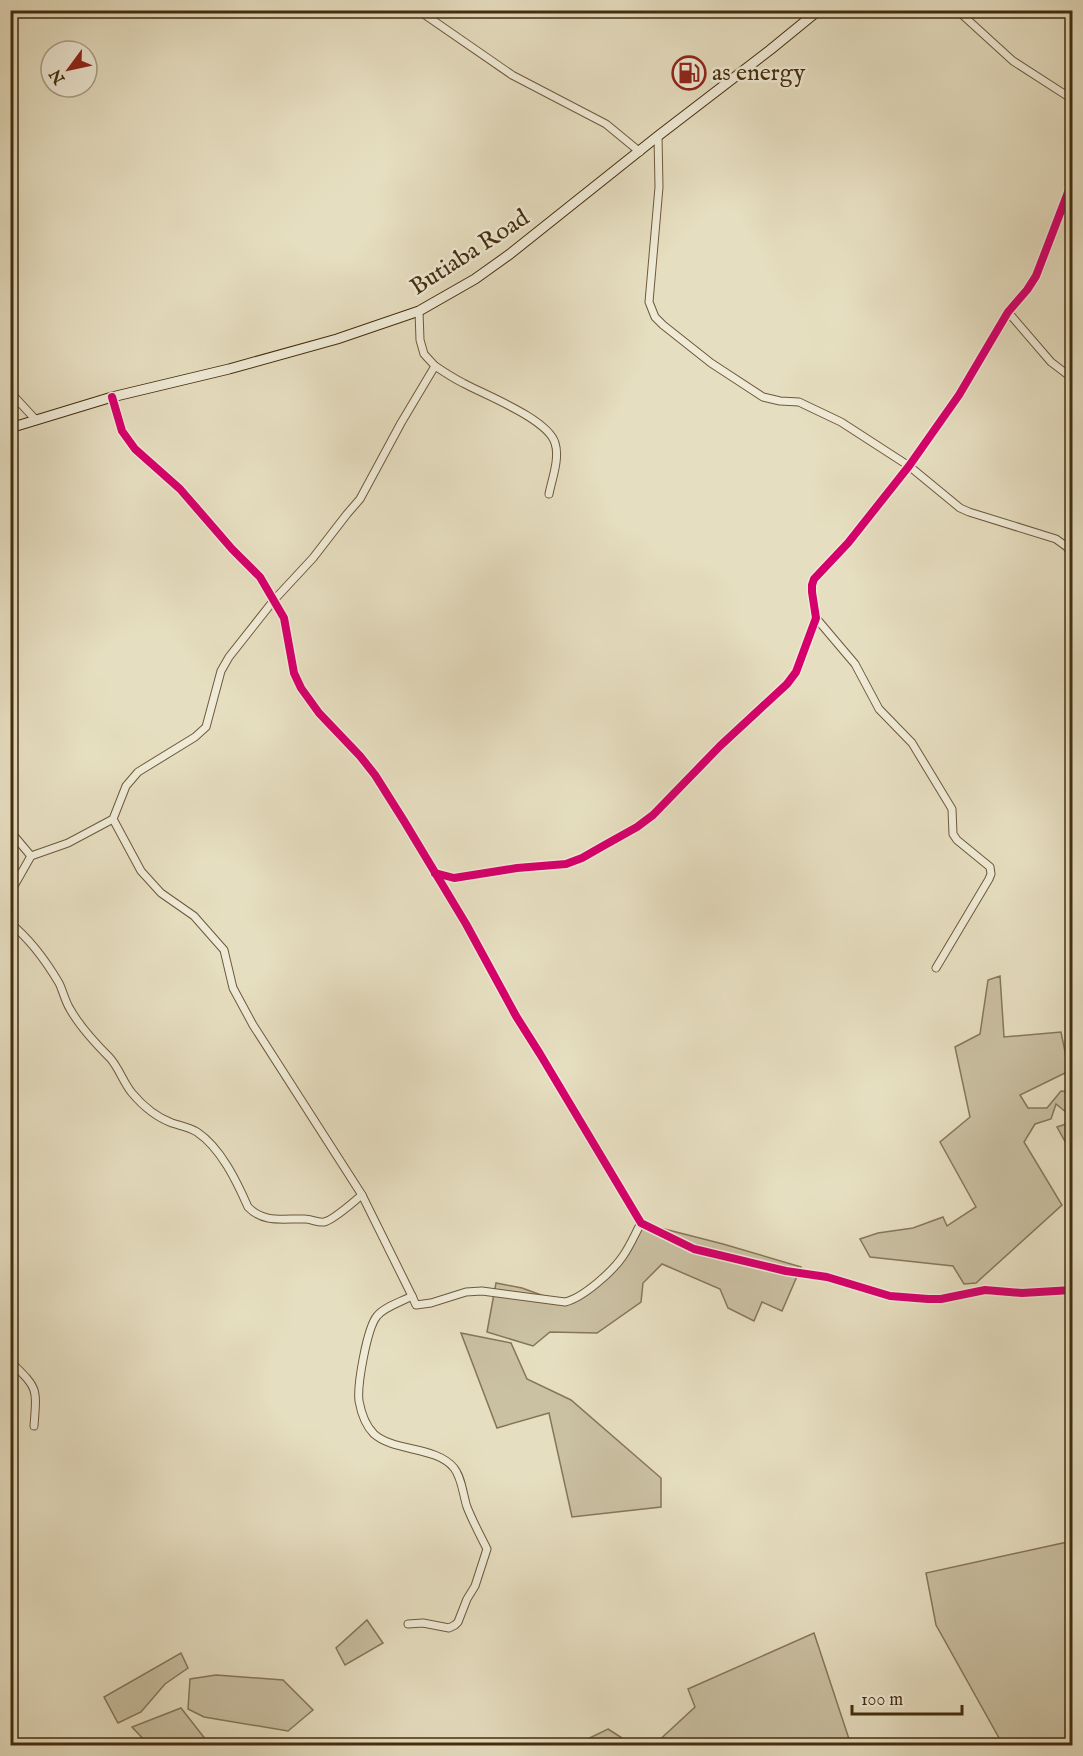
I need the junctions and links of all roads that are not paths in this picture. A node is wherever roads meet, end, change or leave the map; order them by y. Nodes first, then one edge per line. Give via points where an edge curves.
1 (418, 10) edge
2 (819, 10) edge
3 (957, 10) edge
4 (1072, 99) edge
5 (658, 136) junction
6 (640, 152) junction
7 (1072, 182) edge
8 (419, 311) junction
9 (1008, 312) junction
10 (435, 366) junction
11 (1072, 378) edge
12 (10, 392) edge
13 (112, 397) junction
14 (35, 419) junction
15 (10, 428) edge
16 (909, 466) junction
17 (549, 494) dead end
18 (1072, 555) edge
19 (274, 600) junction
20 (816, 618) junction
21 (113, 819) junction
22 (10, 831) edge
23 (31, 856) junction
24 (435, 873) junction
25 (10, 893) edge
26 (10, 924) edge
27 (936, 969) dead end
28 (362, 1195) junction
29 (10, 1222) edge
30 (641, 1223) junction
31 (10, 1243) edge
32 (1072, 1290) edge
33 (412, 1296) junction
34 (10, 1361) edge
35 (34, 1426) dead end
36 (408, 1624) dead end

1 - 6 street via 512,75 606,124
2 - 5 main road, Butiaba Road
3 - 4 street via 1013,61
5 - 6 main road, Butiaba Road
5 - 16 street via 659,187 649,302 655,317 711,363 763,397 807,405
6 - 8 main road, Butiaba Road via 510,254
7 - 9 street via 1036,276
8 - 10 street via 424,354
8 - 13 main road, Butiaba Road via 337,339
9 - 11 street via 1050,362
9 - 16 street via 959,395
10 - 17 street via 512,407 550,434 556,448
10 - 19 street via 360,499
12 - 14 street
13 - 14 main road, Butiaba Road
13 - 19 street via 122,431 135,449 180,489 254,570
14 - 15 main road, Butiaba Road
16 - 18 street via 960,508 1056,539
16 - 20 street via 814,579
19 - 21 street via 221,671 206,727 195,738 138,772 126,786
19 - 24 street via 284,618 294,673 301,688 375,775
20 - 24 street via 796,672 787,684 637,827 566,864 454,878
20 - 27 street via 855,664 879,709 912,743 952,809 957,840 990,867 989,879
21 - 23 street via 68,843
21 - 28 street via 141,871 161,893 194,916 224,950 232,988
22 - 23 street
23 - 25 street
24 - 30 street
26 - 28 street via 36,948 60,984 69,1008 110,1058 131,1092 161,1118 198,1133 211,1145 251,1210 271,1220 324,1222
28 - 33 street
29 - 31 street
30 - 32 street via 694,1249 827,1277 890,1296 941,1299 986,1290
30 - 33 street via 622,1258 572,1300 482,1290 416,1305
33 - 36 street via 385,1308 374,1320 359,1389 362,1412 368,1426 384,1440 438,1457 454,1468 487,1552 455,1625 448,1628
34 - 35 street via 34,1387

